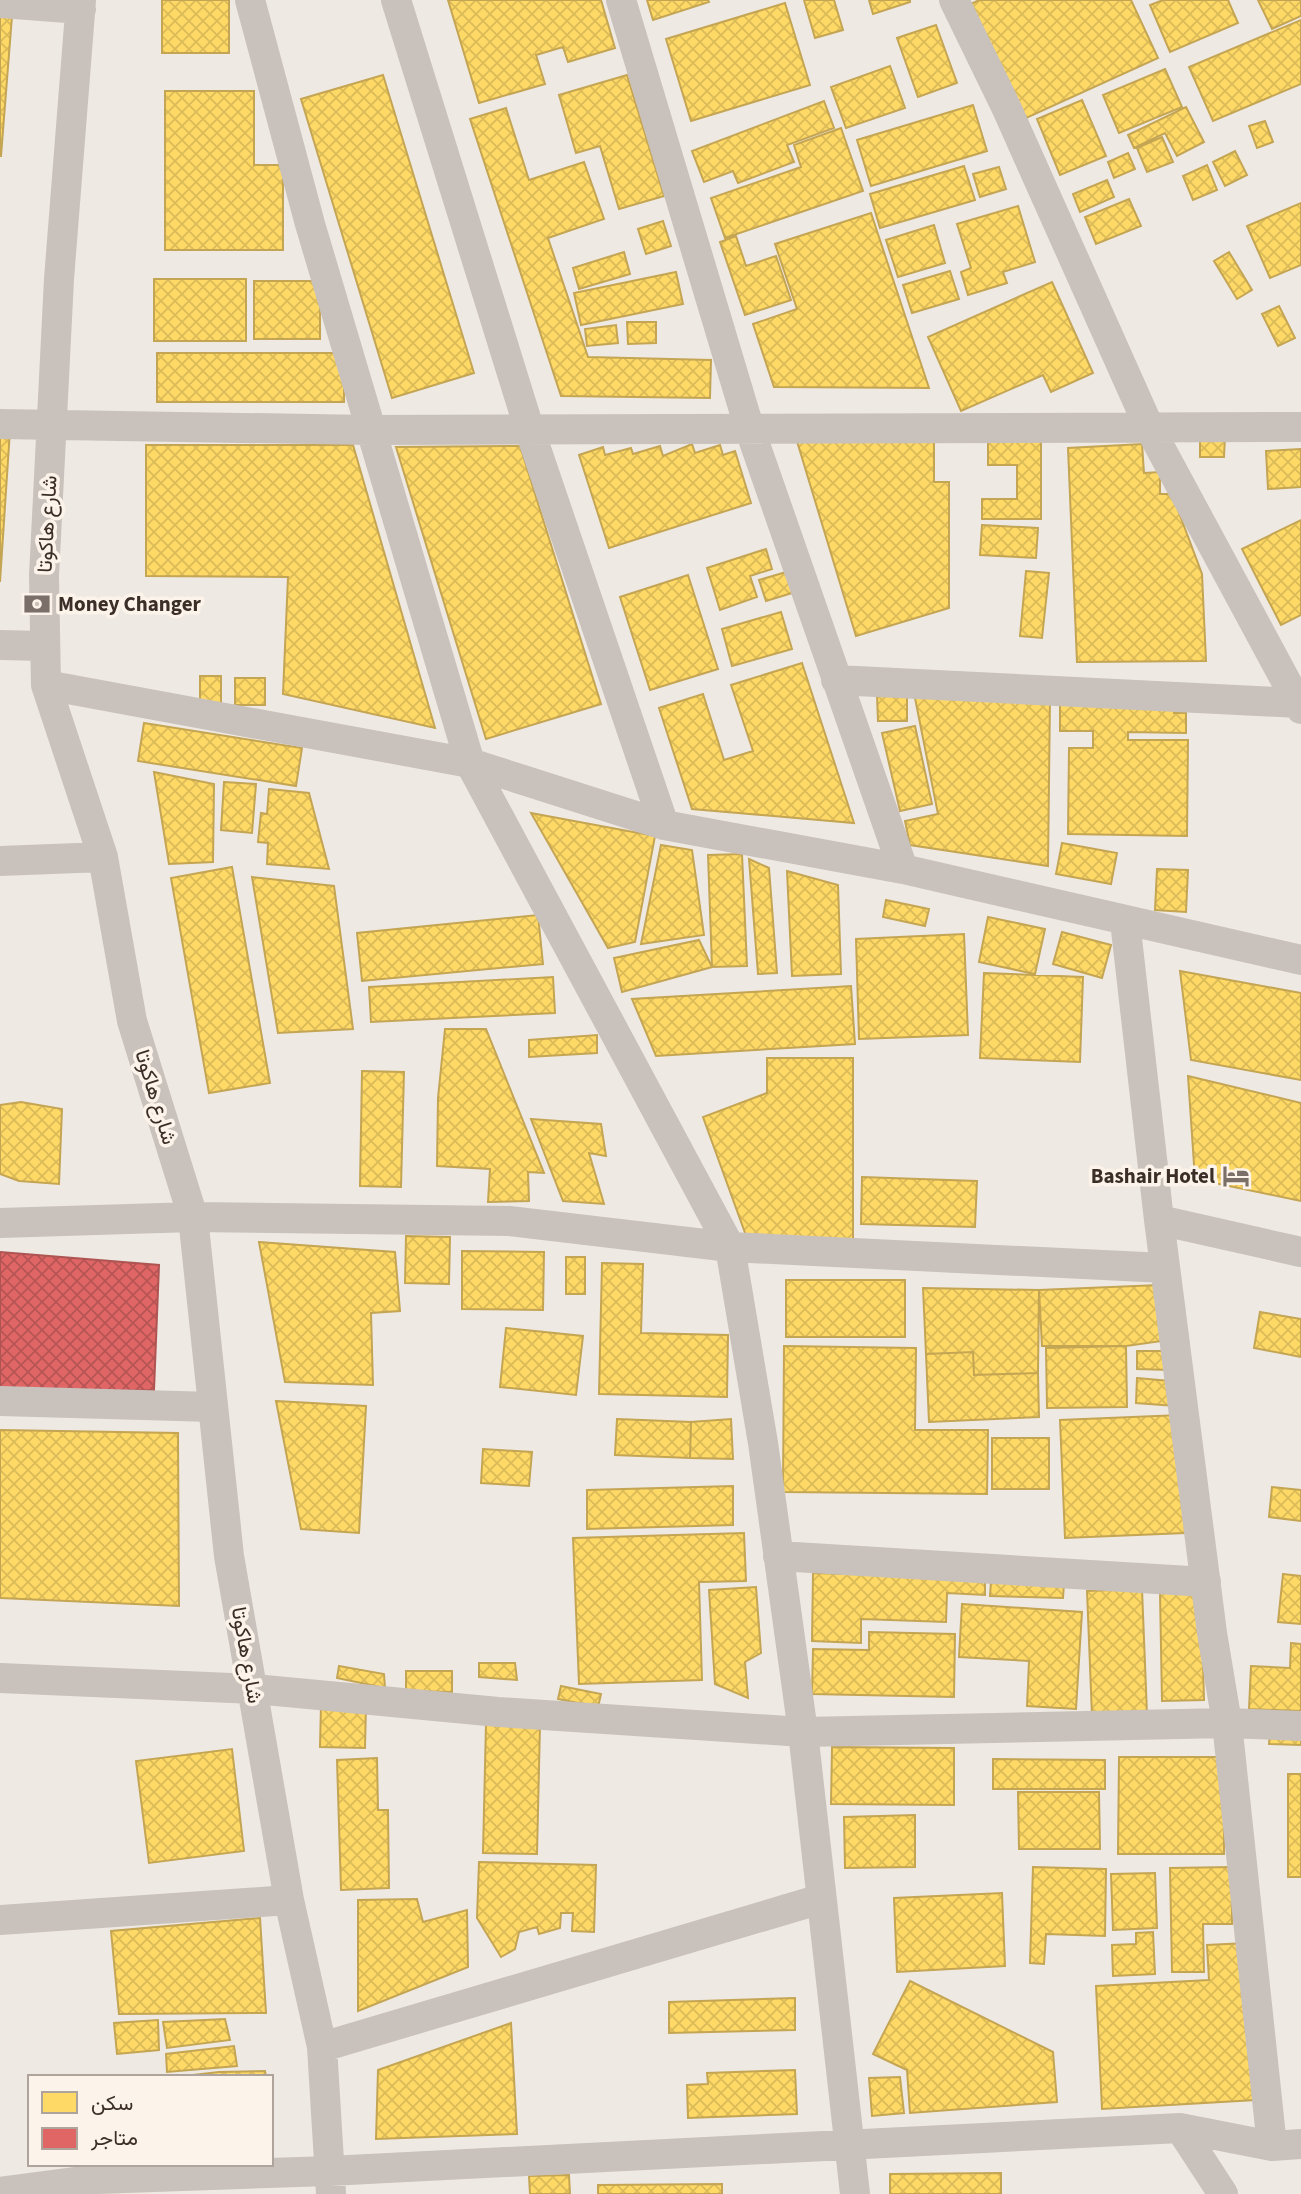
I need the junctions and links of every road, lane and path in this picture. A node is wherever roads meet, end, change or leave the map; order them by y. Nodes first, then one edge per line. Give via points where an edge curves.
1 (250, 0) edge
2 (396, 0) edge
3 (621, 0) edge
4 (954, 0) edge
5 (0, 3) edge
6 (81, 4) edge
7 (0, 424) edge
8 (53, 427) junction
9 (749, 427) junction
10 (1149, 427) junction
11 (1301, 427) edge
12 (529, 429) junction
13 (370, 430) junction
14 (0, 645) edge
15 (43, 646) junction
16 (836, 680) junction
17 (46, 685) junction
18 (1299, 706) edge
19 (470, 763) junction
20 (664, 825) junction
21 (103, 857) junction
22 (0, 861) edge
23 (904, 869) junction
24 (1125, 921) junction
25 (1301, 960) edge
26 (193, 1217) junction
27 (1158, 1220) junction
28 (0, 1223) edge
29 (730, 1247) junction
30 (1301, 1252) edge
31 (1165, 1268) junction
32 (0, 1401) edge
33 (213, 1407) junction
34 (778, 1556) junction
35 (1206, 1583) junction
36 (0, 1678) edge
37 (254, 1689) junction
38 (1227, 1723) junction
39 (1301, 1727) edge
40 (803, 1732) junction
41 (821, 1899) junction
42 (289, 1900) junction
43 (0, 1920) edge
44 (322, 2047) junction
45 (1180, 2128) junction
46 (849, 2143) junction
47 (1301, 2144) edge
48 (1272, 2146) junction
49 (330, 2182) edge
50 (0, 2192) edge
51 (855, 2194) edge
52 (1223, 2194) edge

1 - 13 street
2 - 12 street
3 - 9 street
4 - 10 street
5 - 6 street
6 - 8 street, شارع هاكوتا via 59,279
7 - 8 street
8 - 13 street
8 - 15 street, شارع هاكوتا
9 - 10 street
9 - 12 street
9 - 16 street
10 - 11 street
10 - 18 street
12 - 13 street
12 - 20 street
13 - 19 street
14 - 15 street
15 - 17 street, شارع هاكوتا
16 - 18 street
16 - 23 street
17 - 19 street
17 - 21 street, شارع هاكوتا
19 - 20 street
19 - 29 street
20 - 23 street
21 - 22 street
21 - 26 street, شارع هاكوتا via 132,1021
23 - 24 street
24 - 25 street
24 - 27 street
26 - 28 street
26 - 29 street via 509,1221
26 - 33 street, شارع هاكوتا
27 - 30 street
27 - 31 street
29 - 31 street
29 - 34 street
31 - 35 street
32 - 33 street
33 - 37 street, شارع هاكوتا via 229,1556
34 - 35 street
34 - 40 street
35 - 38 street
36 - 37 street
37 - 40 street via 498,1712
37 - 42 street, شارع هاكوتا
38 - 39 street
38 - 40 street
38 - 48 street
40 - 41 street
41 - 44 street
41 - 46 street
42 - 43 street
42 - 44 street, شارع هاكوتا
44 - 49 street, شارع هاكوتا
45 - 46 street
45 - 48 street
45 - 52 street
46 - 49 street
46 - 51 street
47 - 48 street
49 - 50 street via 97,2179

